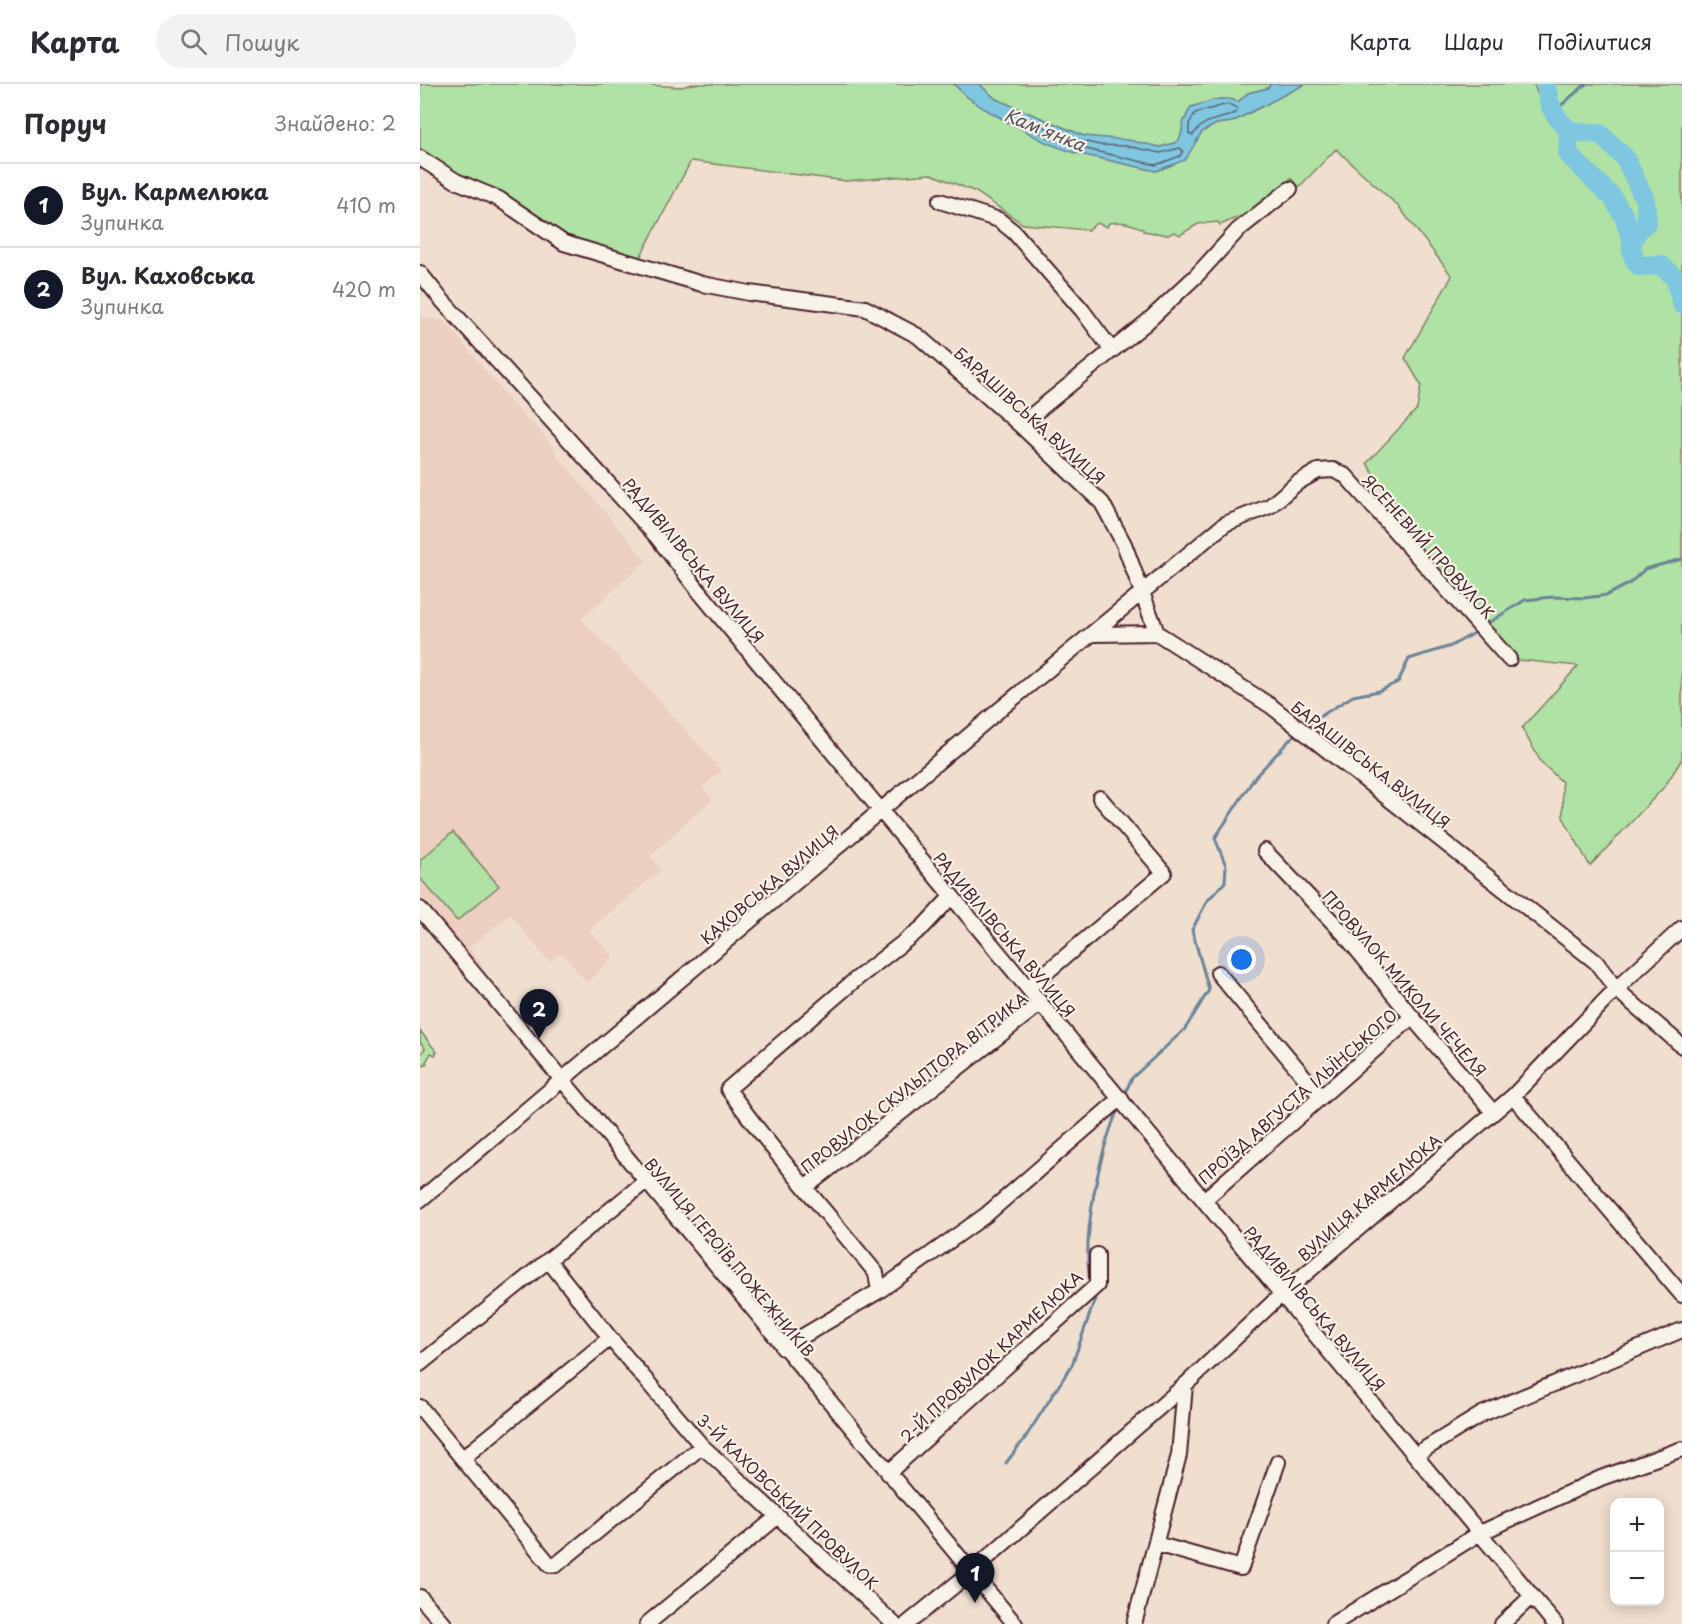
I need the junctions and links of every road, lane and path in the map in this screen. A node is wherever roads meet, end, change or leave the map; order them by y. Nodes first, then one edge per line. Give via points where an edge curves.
1 (420, 158) edge
2 (1290, 189) dead end
3 (940, 201) dead end
4 (420, 273) edge
5 (1111, 350) junction
6 (1020, 425) junction
7 (1141, 593) junction
8 (1156, 633) junction
9 (1094, 634) junction
10 (1509, 659) dead end
11 (1100, 798) dead end
12 (882, 811) junction
13 (1265, 851) dead end
14 (952, 896) junction
15 (420, 909) edge
16 (1682, 928) edge
17 (1218, 973) dead end
18 (1028, 988) junction
19 (1616, 989) junction
20 (1041, 1003) junction
21 (1412, 1017) junction
22 (1682, 1046) edge
23 (562, 1079) junction
24 (1513, 1096) junction
25 (1321, 1097) junction
26 (1120, 1098) junction
27 (1493, 1112) junction
28 (646, 1181) junction
29 (806, 1187) junction
30 (420, 1200) edge
31 (1204, 1200) junction
32 (1096, 1255) dead end
33 (548, 1260) junction
34 (879, 1291) junction
35 (1282, 1294) junction
36 (1682, 1295) edge
37 (1682, 1330) edge
38 (610, 1338) junction
39 (783, 1347) junction
40 (420, 1364) edge
41 (1185, 1385) junction
42 (420, 1407) edge
43 (702, 1446) junction
44 (1682, 1449) edge
45 (1416, 1455) junction
46 (463, 1458) junction
47 (1278, 1462) dead end
48 (888, 1473) junction
49 (777, 1517) junction
50 (1480, 1533) junction
51 (1156, 1544) junction
52 (971, 1572) junction
53 (1532, 1596) junction
54 (423, 1607) edge
55 (444, 1624) edge
56 (648, 1624) edge
57 (894, 1624) edge
58 (907, 1624) edge
59 (1015, 1624) edge
60 (1134, 1624) edge
61 (1332, 1624) edge
62 (1502, 1624) edge
63 (1555, 1624) edge

1 - 6 street, БАРАШІВСЬКА ВУЛИЦЯ via 456,181 499,199 564,243 702,284 866,308 918,336
2 - 5 street via 1238,230 1197,275
3 - 5 street via 999,220 1014,232 1083,310
4 - 12 street, РАДИВІЛІВСЬКА ВУЛИЦЯ via 657,537
5 - 6 street
6 - 7 street, БАРАШІВСЬКА ВУЛИЦЯ via 1102,503 1124,544
7 - 8 street, БАРАШІВСЬКА ВУЛИЦЯ
7 - 9 street, КАХОВСЬКА ВУЛИЦЯ
7 - 10 street, ЯСЕНЕВИЙ ПРОВУЛОК via 1225,524 1270,506 1318,471 1333,470 1346,476
8 - 9 street
8 - 19 street, БАРАШІВСЬКА ВУЛИЦЯ via 1271,706 1596,962
9 - 12 street, КАХОВСЬКА ВУЛИЦЯ
11 - 18 street via 1164,873
12 - 14 street, РАДИВІЛІВСЬКА ВУЛИЦЯ
12 - 23 street, КАХОВСЬКА ВУЛИЦЯ
13 - 21 street, ПРОВУЛОК МИКОЛИ ЧЕЧЕЛЯ via 1345,935
14 - 18 street, РАДИВІЛІВСЬКА ВУЛИЦЯ
14 - 29 street via 923,927 728,1089
15 - 23 street, ВУЛИЦЯ ГЕРОЇВ ПОЖЕЖНИКІВ
16 - 19 street, ВУЛИЦЯ КАРМЕЛЮКА
17 - 25 street
18 - 20 street, РАДИВІЛІВСЬКА ВУЛИЦЯ
19 - 22 street, БАРАШІВСЬКА ВУЛИЦЯ
19 - 24 street, ВУЛИЦЯ КАРМЕЛЮКА
20 - 26 street, РАДИВІЛІВСЬКА ВУЛИЦЯ
20 - 29 street, ПРОВУЛОК СКУЛЬПТОРА ВІТРИКА
21 - 25 street, ПРОЇЗД АВГУСТА ІЛЬЇНСЬКОГО
21 - 27 street, ПРОВУЛОК МИКОЛИ ЧЕЧЕЛЯ
23 - 28 street, ВУЛИЦЯ ГЕРОЇВ ПОЖЕЖНИКІВ
23 - 30 street, КАХОВСЬКА ВУЛИЦЯ
24 - 27 street, ВУЛИЦЯ КАРМЕЛЮКА
24 - 36 street
25 - 31 street, ПРОЇЗД АВГУСТА ІЛЬЇНСЬКОГО
26 - 31 street, РАДИВІЛІВСЬКА ВУЛИЦЯ
26 - 34 street via 986,1215
27 - 35 street, ВУЛИЦЯ КАРМЕЛЮКА
28 - 33 street
28 - 39 street, ВУЛИЦЯ ГЕРОЇВ ПОЖЕЖНИКІВ
29 - 34 street via 876,1273
31 - 35 street, РАДИВІЛІВСЬКА ВУЛИЦЯ
32 - 48 street, 2-Й ПРОВУЛОК КАРМЕЛЮКА via 1097,1285
33 - 38 street, 3-Й КАХОВСЬКИЙ ПРОВУЛОК
33 - 40 street
34 - 39 street
35 - 41 street, ВУЛИЦЯ КАРМЕЛЮКА
35 - 45 street, РАДИВІЛІВСЬКА ВУЛИЦЯ
37 - 45 street via 1482,1414
38 - 43 street, 3-Й КАХОВСЬКИЙ ПРОВУЛОК
38 - 46 street
39 - 48 street, ВУЛИЦЯ ГЕРОЇВ ПОЖЕЖНИКІВ
41 - 51 street via 1179,1455
41 - 52 street, ВУЛИЦЯ КАРМЕЛЮКА
42 - 46 street
43 - 46 street via 553,1566
43 - 49 street, 3-Й КАХОВСЬКИЙ ПРОВУЛОК
44 - 50 street via 1601,1478
45 - 50 street, РАДИВІЛІВСЬКА ВУЛИЦЯ
47 - 51 street via 1241,1568
48 - 52 street, ВУЛИЦЯ ГЕРОЇВ ПОЖЕЖНИКІВ
49 - 56 street
49 - 57 street, 3-Й КАХОВСЬКИЙ ПРОВУЛОК
50 - 53 street, РАДИВІЛІВСЬКА ВУЛИЦЯ
50 - 61 street
51 - 60 street
52 - 58 street, ВУЛИЦЯ КАРМЕЛЮКА
52 - 59 street, ВУЛИЦЯ ГЕРОЇВ ПОЖЕЖНИКІВ
53 - 62 street
53 - 63 street, РАДИВІЛІВСЬКА ВУЛИЦЯ
54 - 55 street

